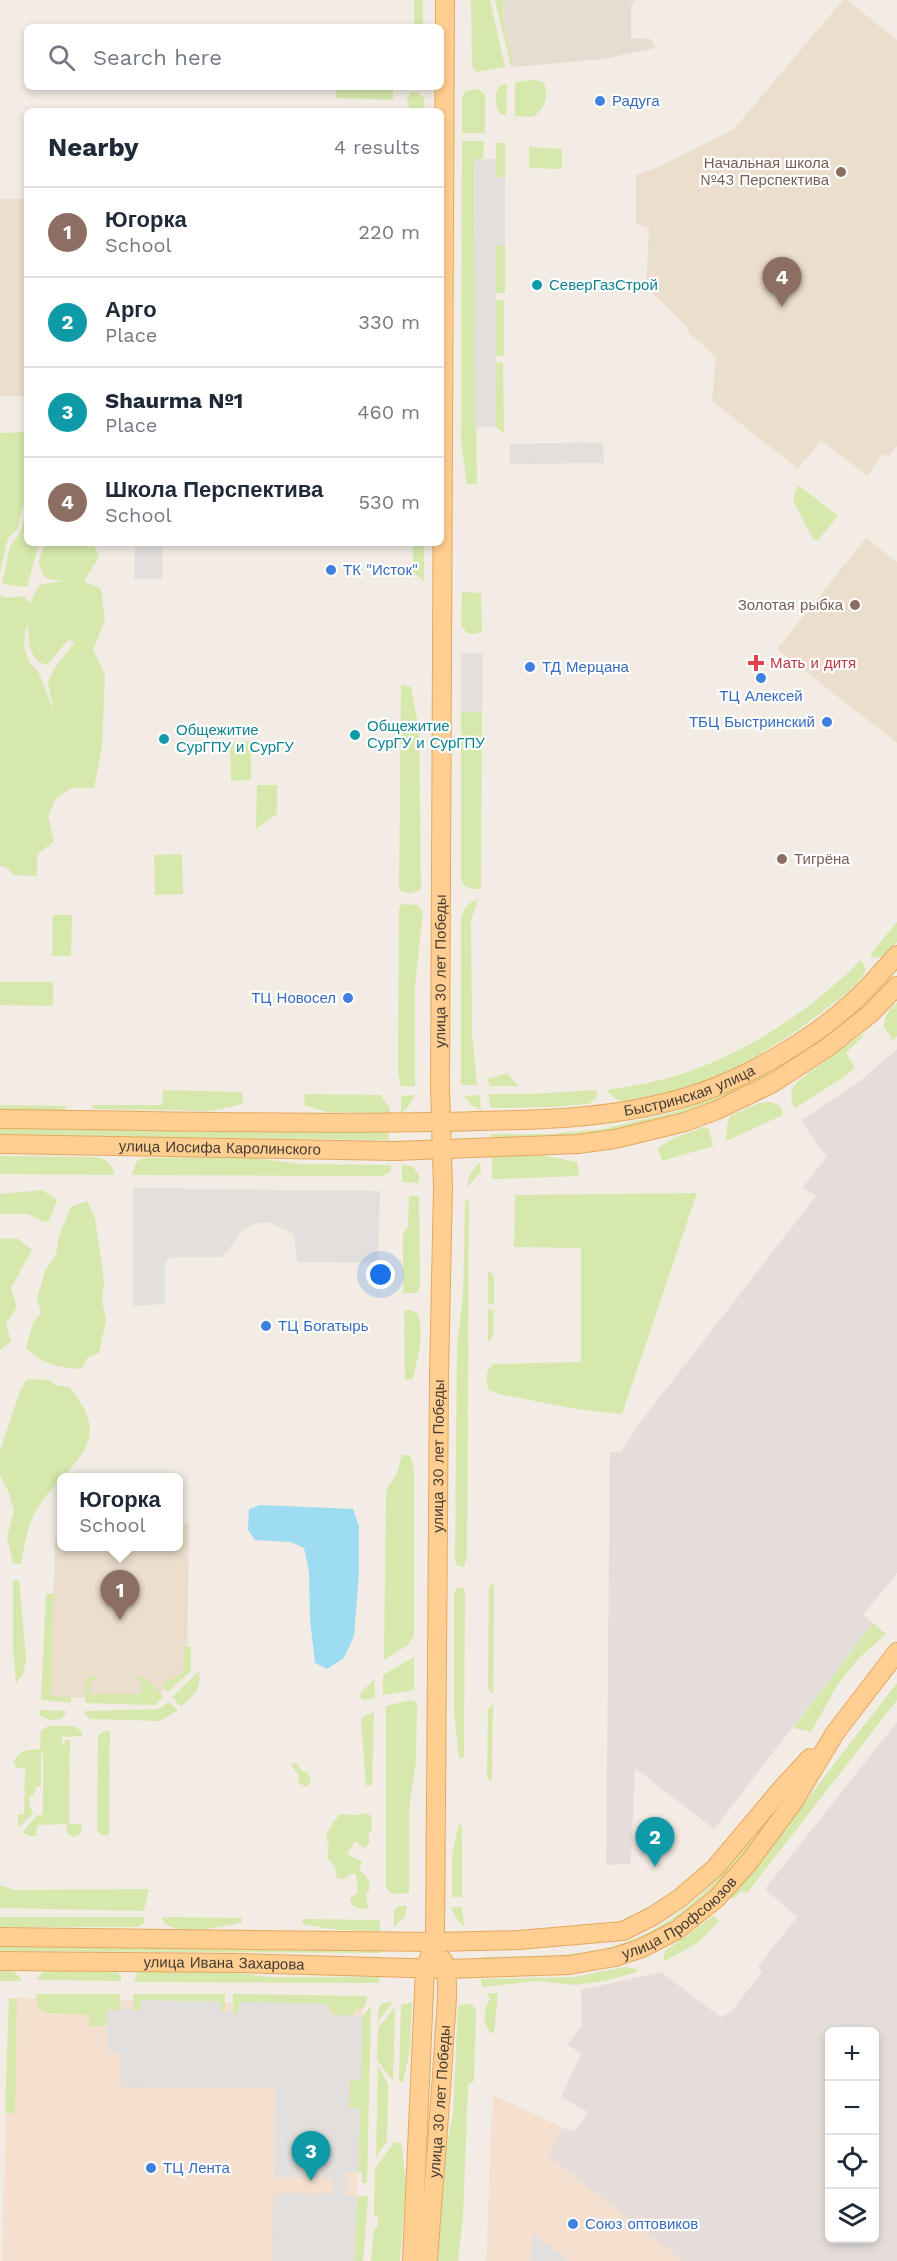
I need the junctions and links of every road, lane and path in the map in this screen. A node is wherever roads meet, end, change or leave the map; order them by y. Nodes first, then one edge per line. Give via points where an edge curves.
1 (445, 0) edge
2 (444, 24) edge
3 (443, 90) edge
4 (443, 108) edge
5 (442, 546) edge
6 (897, 955) edge
7 (897, 986) edge
8 (0, 1119) edge
9 (441, 1122) junction
10 (0, 1144) edge
11 (442, 1149) junction
12 (897, 1652) edge
13 (835, 1733) junction
14 (0, 1937) edge
15 (435, 1942) junction
16 (0, 1960) edge
17 (425, 1969) junction
18 (446, 1970) junction
19 (412, 2261) edge
20 (428, 2261) edge

1 - 2 main road, улица 30 лет Победы
3 - 4 main road, улица 30 лет Победы
5 - 9 main road, улица 30 лет Победы
6 - 9 main road, Быстринская улица via 857,998 819,1028 741,1076 697,1094 644,1109 612,1113
7 - 11 main road, Быстринская улица via 870,1014 791,1072 755,1093 685,1122 579,1144
8 - 9 main road, улица Иосифа Каролинского
9 - 11 main road, улица 30 лет Победы
10 - 11 main road, улица Иосифа Каролинского via 290,1151
11 - 15 main road, улица 30 лет Победы
12 - 13 main road, улица Профсоюзов
13 - 15 main road, улица Профсоюзов via 715,1868 653,1916 623,1930 581,1936
13 - 18 main road, улица Профсоюзов via 792,1804 749,1862 716,1899 677,1930 615,1957 569,1965
14 - 15 main road, улица Ивана Захарова
15 - 17 main road, улица 30 лет Победы
15 - 18 main road, улица 30 лет Победы
16 - 17 main road, улица Ивана Захарова
17 - 18 main road, улица Ивана Захарова
17 - 19 main road, улица 30 лет Победы
18 - 20 main road, улица 30 лет Победы

